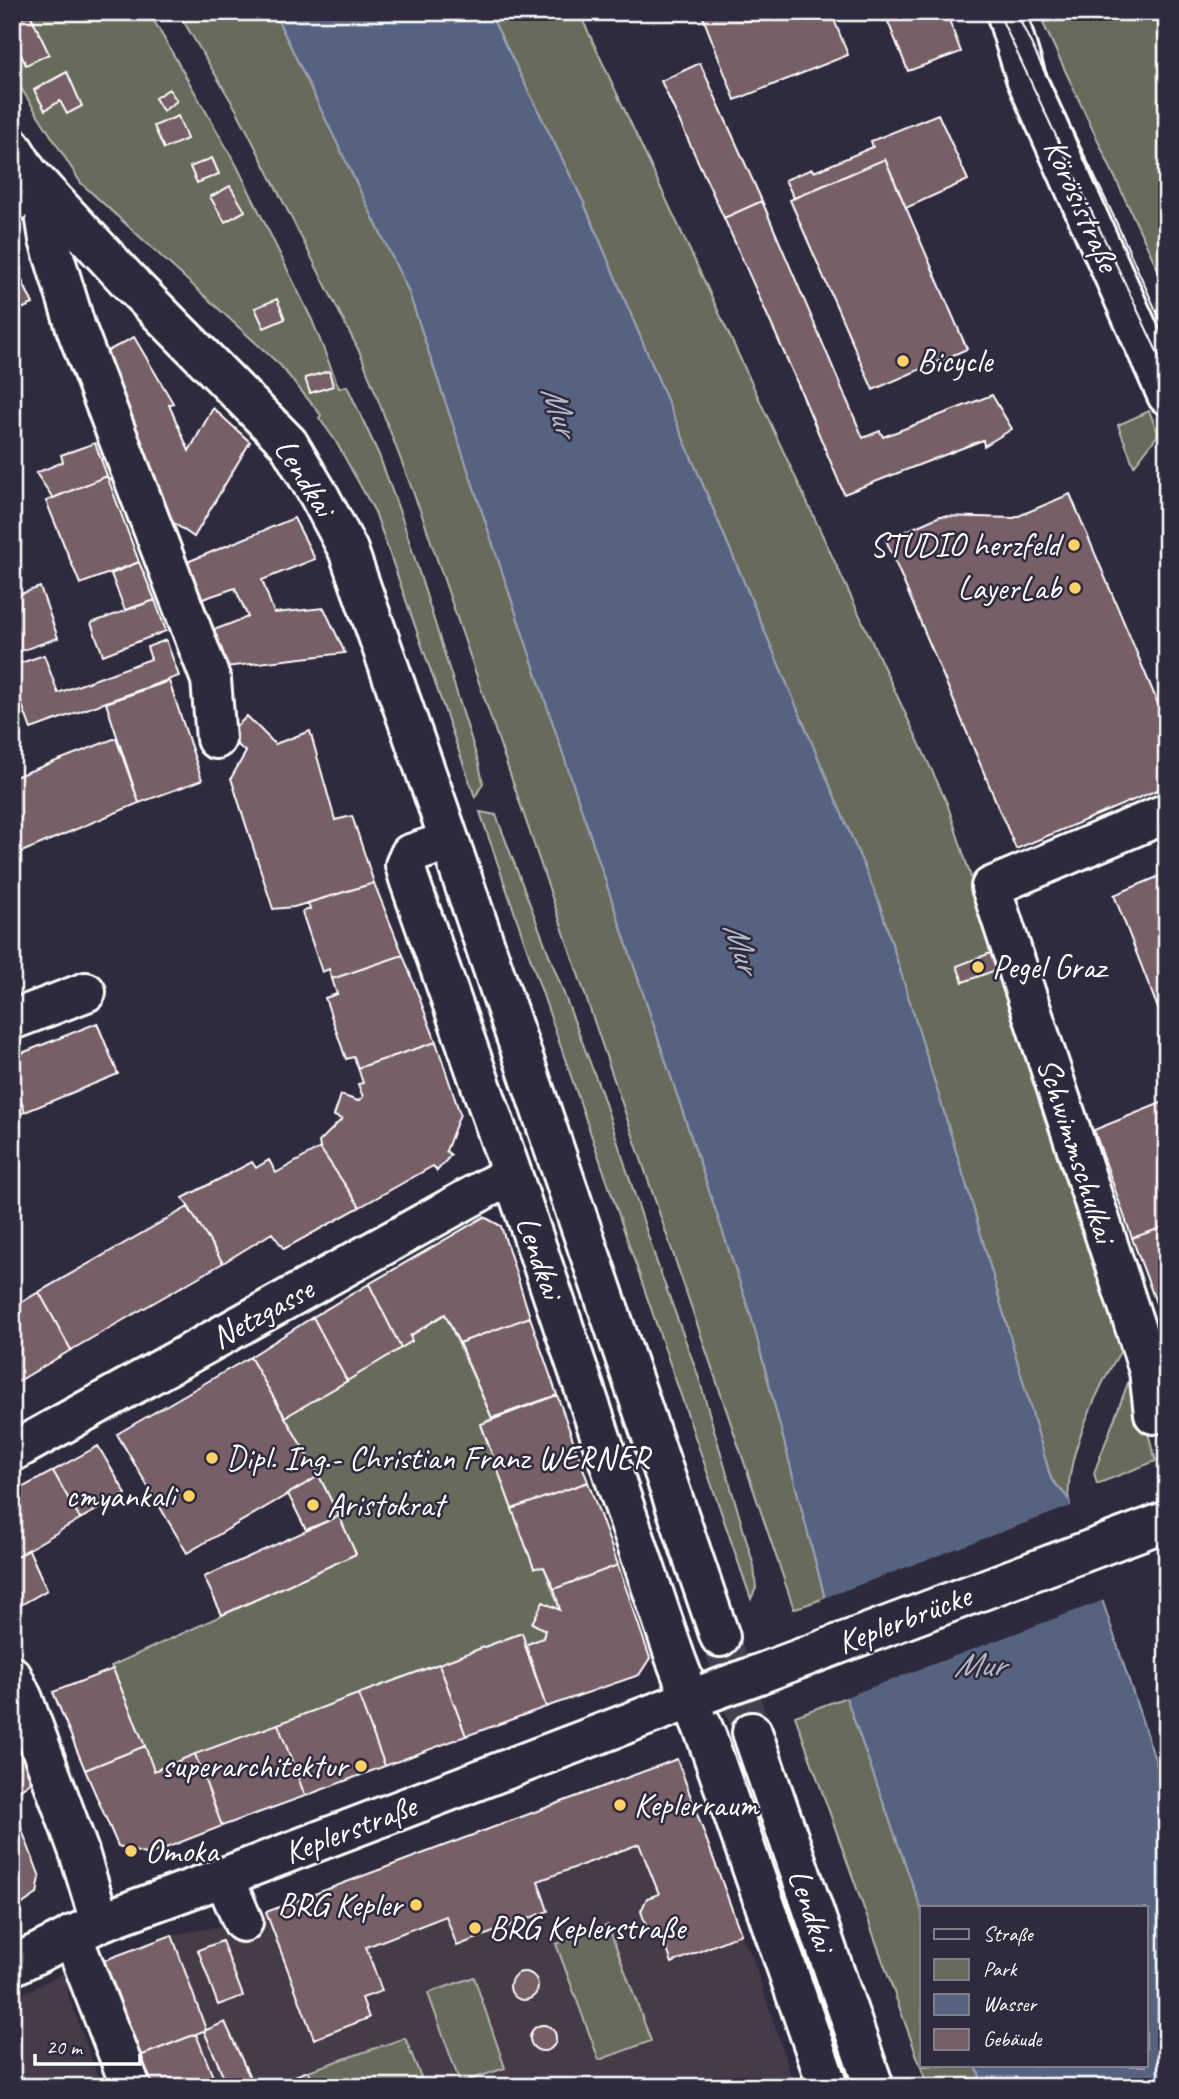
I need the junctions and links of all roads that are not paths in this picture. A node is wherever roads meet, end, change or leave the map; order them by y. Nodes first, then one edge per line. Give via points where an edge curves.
1 (1006, 12) edge
2 (12, 147) edge
3 (27, 195) edge
4 (1164, 382) edge
5 (216, 739) dead end
6 (1167, 813) edge
7 (450, 841) junction
8 (86, 992) dead end
9 (12, 1020) edge
10 (512, 1174) junction
11 (1154, 1414) dead end
12 (12, 1452) edge
13 (1167, 1521) edge
14 (720, 1637) tunnel mouth
15 (12, 1676) edge
16 (699, 1696) junction
17 (752, 1732) tunnel mouth
18 (224, 1877) junction
19 (243, 1922) dead end
20 (86, 1929) junction
21 (12, 1966) edge
22 (131, 2087) edge
23 (828, 2087) edge
24 (874, 2087) edge

1 - 4 main road, Körösistraße via 1026,78
2 - 3 main road, Lendkai via 28,173
3 - 5 main road, Lendkai via 50,240 76,328 211,680
3 - 7 main road, Lendkai via 134,287 288,443 348,550
6 - 11 main road, Schwimmschulkai via 991,887 1134,1322 1149,1371
7 - 10 main road, Lendkai via 410,854 405,865
7 - 14 main road, Lendkai
8 - 9 main road
10 - 12 main road, Netzgasse
10 - 16 main road, Lendkai via 675,1657
13 - 16 main road, Keplerbrücke, bridge
15 - 20 main road via 79,1853
16 - 18 main road, Keplerstraße
16 - 23 main road, Lendkai via 707,1738
17 - 24 main road, Lendkai
18 - 19 main road
18 - 20 main road, Keplerstraße
20 - 21 main road, Keplerstraße
20 - 22 main road

